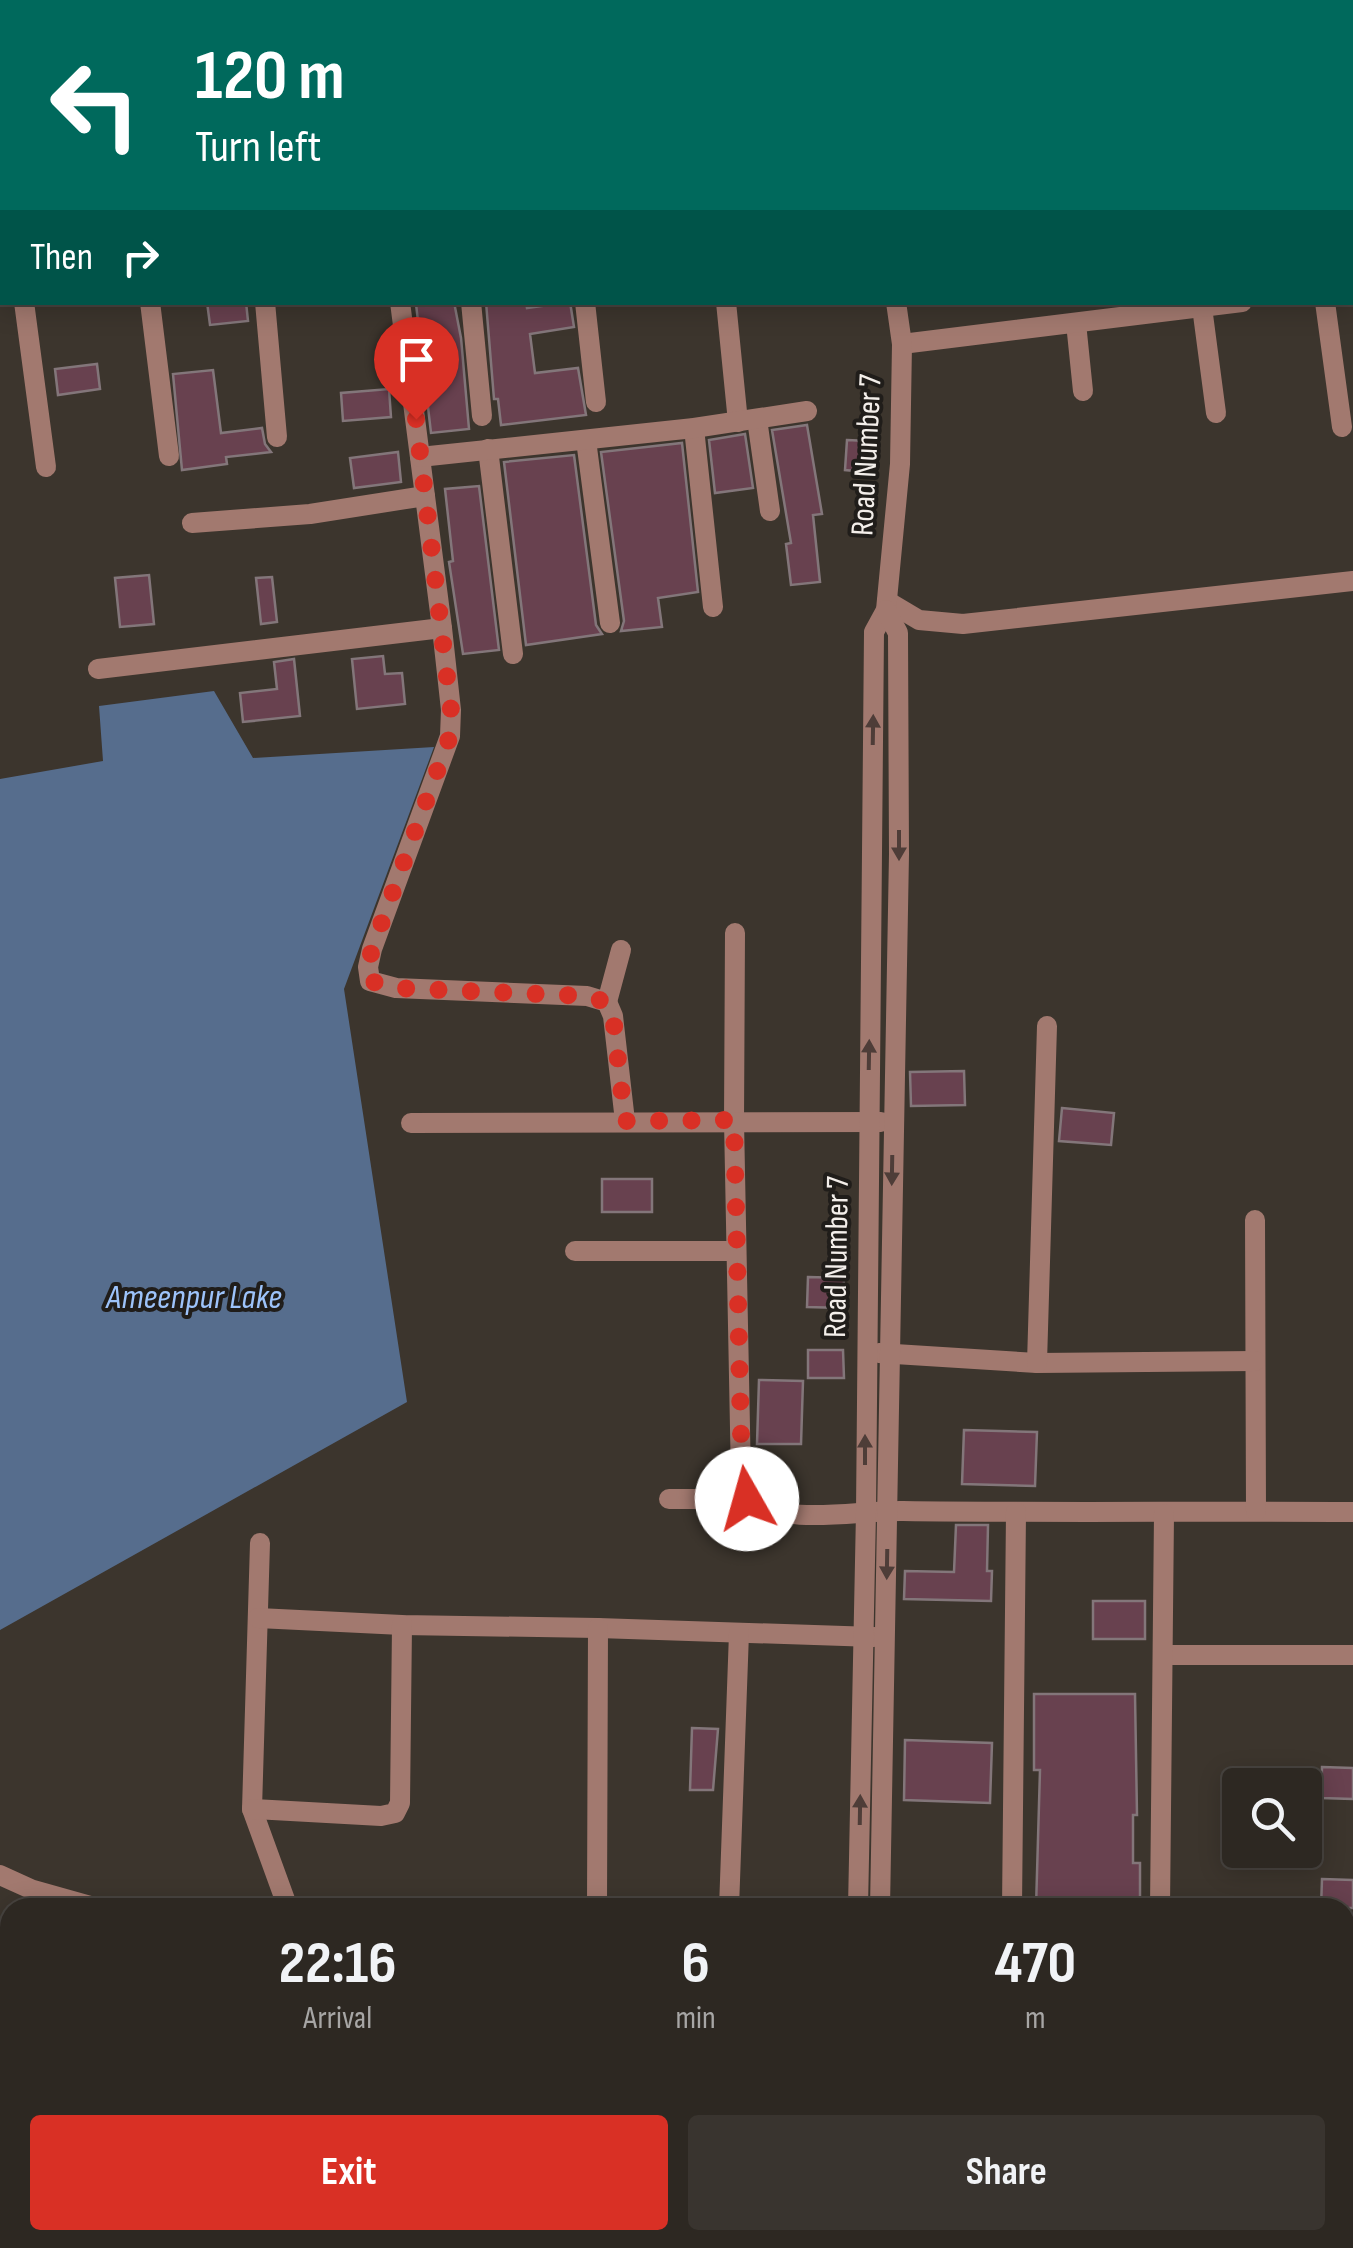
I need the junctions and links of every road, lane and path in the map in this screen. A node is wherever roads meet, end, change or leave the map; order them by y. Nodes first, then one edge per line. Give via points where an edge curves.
1 (24, 305) edge
2 (150, 305) edge
3 (265, 305) edge
4 (400, 305) edge
5 (471, 305) edge
6 (585, 305) edge
7 (727, 305) edge
8 (896, 305) edge
9 (1218, 305) edge
10 (1325, 305) edge
11 (1202, 307) junction
12 (1076, 322) junction
13 (902, 344) junction
14 (1083, 392) dead end
15 (596, 402) dead end
16 (807, 411) dead end
17 (1216, 414) dead end
18 (482, 416) dead end
19 (748, 420) junction
20 (1342, 427) dead end
21 (694, 428) junction
22 (277, 437) dead end
23 (586, 440) junction
24 (488, 450) junction
25 (169, 456) dead end
26 (420, 457) junction
27 (46, 468) dead end
28 (426, 496) junction
29 (770, 511) dead end
30 (192, 523) dead end
31 (1353, 581) edge
32 (887, 606) junction
33 (713, 607) dead end
34 (610, 622) dead end
35 (442, 628) junction
36 (513, 654) dead end
37 (98, 669) dead end
38 (736, 933) dead end
39 (621, 950) dead end
40 (896, 974) junction
41 (870, 975) junction
42 (606, 1002) junction
43 (1047, 1026) dead end
44 (734, 1120) junction
45 (625, 1121) junction
46 (869, 1122) junction
47 (893, 1122) junction
48 (411, 1123) dead end
49 (1255, 1220) dead end
50 (575, 1251) dead end
51 (736, 1251) junction
52 (866, 1352) junction
53 (890, 1354) junction
54 (1254, 1361) junction
55 (1036, 1362) junction
56 (670, 1499) dead end
57 (747, 1499) junction
58 (888, 1510) junction
59 (1256, 1511) junction
60 (866, 1512) junction
61 (1016, 1512) junction
62 (1353, 1512) edge
63 (1164, 1514) junction
64 (260, 1542) dead end
65 (258, 1618) junction
66 (402, 1625) junction
67 (598, 1628) junction
68 (739, 1633) junction
69 (863, 1637) junction
70 (886, 1637) junction
71 (1165, 1655) junction
72 (1353, 1655) edge
73 (252, 1809) junction
74 (0, 1876) edge
75 (32, 1890) junction
76 (40, 1898) edge
77 (61, 1898) edge
78 (284, 1898) edge
79 (596, 1898) edge
80 (730, 1898) edge
81 (858, 1898) edge
82 (880, 1898) edge
83 (1012, 1898) edge
84 (1160, 1898) edge

1 - 27 street
2 - 25 street
3 - 22 street
4 - 26 street
5 - 18 street
6 - 15 street
7 - 19 street
8 - 13 street, Road Number 7
9 - 11 street
10 - 20 street
11 - 12 street
11 - 17 street
12 - 13 street
12 - 14 street
13 - 32 street, Road Number 7
16 - 19 street
19 - 21 street
19 - 29 street
21 - 23 street
21 - 33 street
23 - 24 street
23 - 34 street
24 - 26 street
24 - 36 street
26 - 28 street
28 - 30 street
28 - 35 street
31 - 32 street via 963,624 919,620
32 -> 40 street, Road Number 7 via 898,633
41 -> 32 street, Road Number 7 via 874,632
35 - 37 street
35 - 42 street via 450,736 372,949 370,981
38 - 44 street
39 - 42 street
40 - 41 street
40 - 47 street, Road Number 7
46 -> 41 street, Road Number 7
42 - 45 street
43 - 55 street
44 - 45 street
44 - 46 street
44 - 51 street
45 - 48 street
46 - 47 street
46 - 52 street, Road Number 7
47 -> 53 street, Road Number 7
49 - 54 street
50 - 51 street
51 - 57 street
52 - 53 street
60 -> 52 street, Road Number 7
53 - 55 street
53 - 58 street, Road Number 7
54 - 55 street
54 - 59 street
56 - 57 street
57 - 60 street via 787,1514
58 - 60 street
58 - 61 street
58 -> 70 street, Road Number 7
59 - 62 street
59 - 63 street
60 - 69 street, Road Number 7
61 - 63 street
61 - 83 street
63 - 71 street
64 - 65 street
65 - 66 street
65 - 73 street
66 - 67 street
66 - 73 street via 395,1813
67 - 68 street
67 - 79 street
68 - 69 street
68 - 80 street
69 - 70 street
81 -> 69 street, Road Number 7
70 - 82 street, Road Number 7
71 - 72 street
71 - 84 street
73 - 78 street
74 - 75 street
75 - 76 street
75 - 77 street

